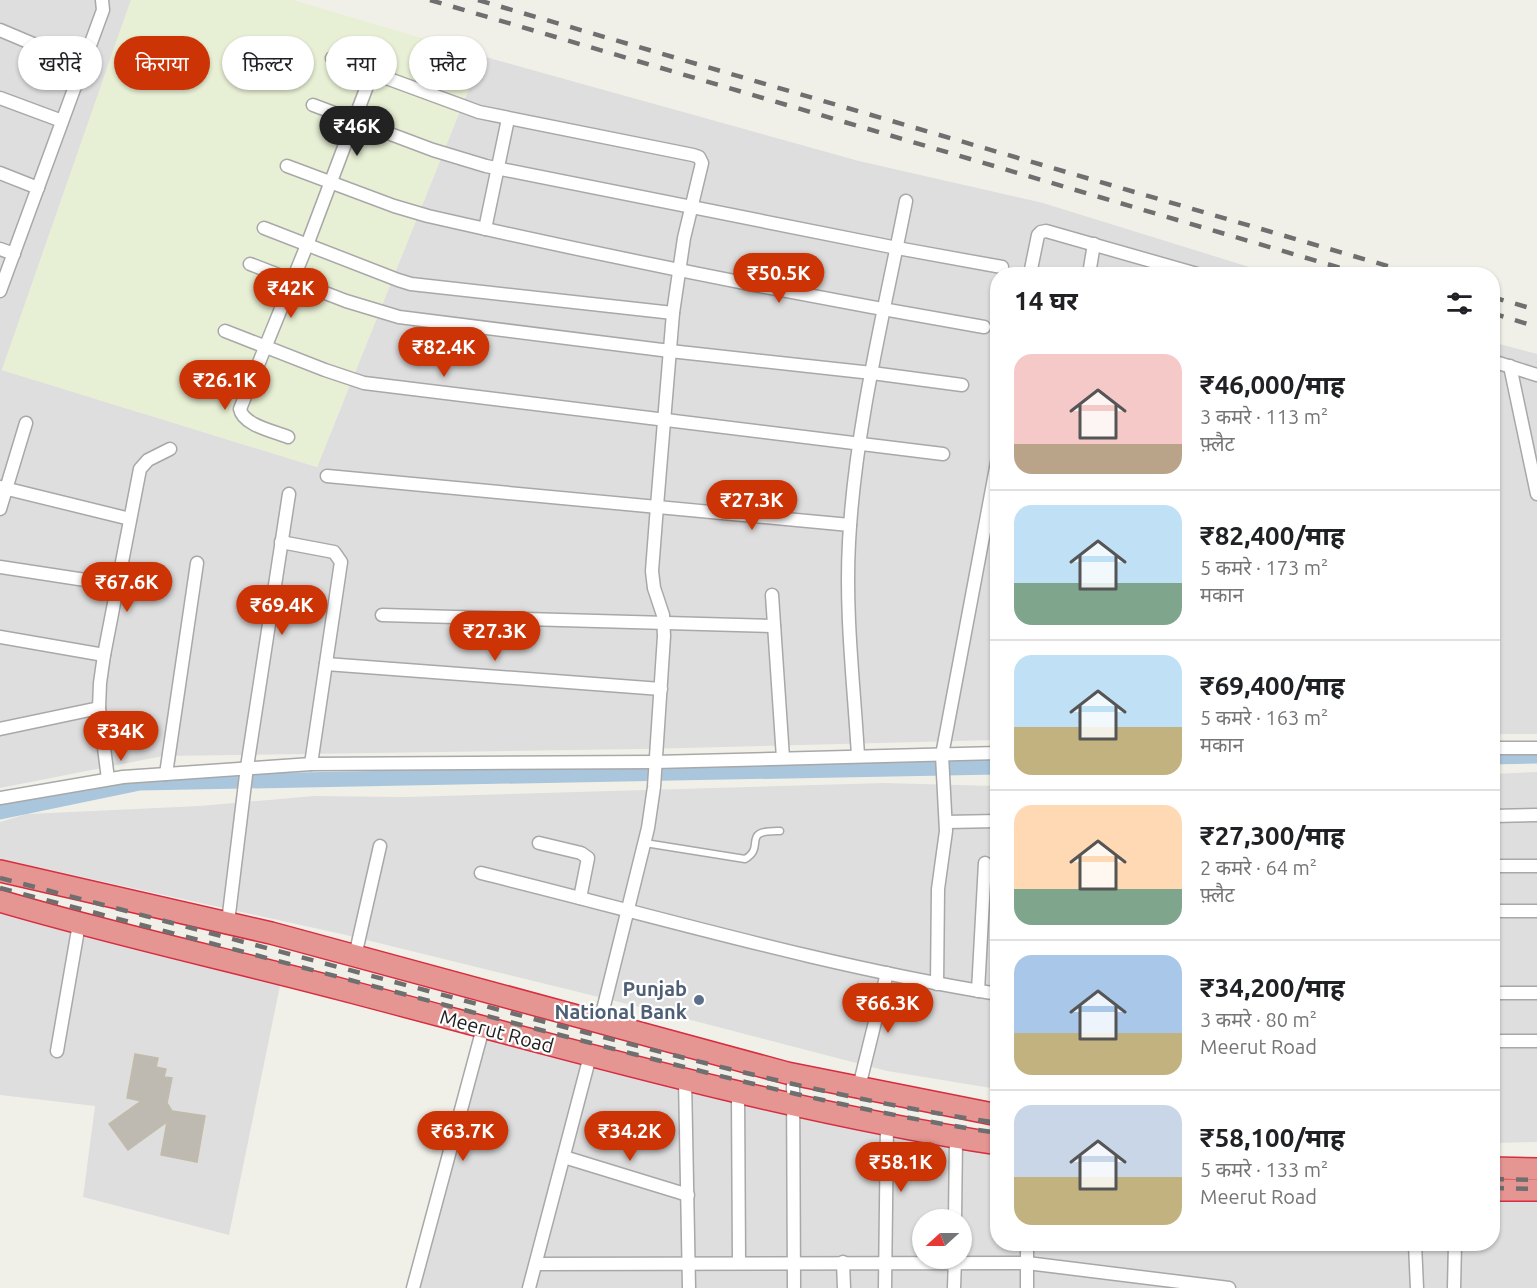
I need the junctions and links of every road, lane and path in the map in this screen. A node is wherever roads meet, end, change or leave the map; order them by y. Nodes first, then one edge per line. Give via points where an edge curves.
1 (102, 0) edge
2 (0, 30) edge
3 (94, 36) edge
4 (18, 38) edge
5 (397, 82) edge
6 (74, 90) edge
7 (366, 90) edge
8 (0, 98) edge
9 (313, 105) dead end
10 (508, 119) junction
11 (354, 121) junction
12 (62, 122) junction
13 (287, 166) dead end
14 (498, 168) junction
15 (0, 173) edge
16 (331, 182) junction
17 (38, 188) junction
18 (906, 201) dead end
19 (691, 207) junction
20 (264, 228) dead end
21 (485, 229) junction
22 (1094, 244) junction
23 (307, 245) junction
24 (897, 248) junction
25 (0, 249) edge
26 (14, 254) junction
27 (250, 264) dead end
28 (1002, 267) dead end
29 (1032, 267) edge
30 (1090, 267) edge
31 (1157, 267) edge
32 (679, 270) junction
33 (291, 280) junction
34 (0, 291) edge
35 (885, 310) junction
36 (673, 313) junction
37 (984, 327) dead end
38 (225, 331) dead end
39 (263, 346) junction
40 (670, 351) junction
41 (1500, 363) edge
42 (1510, 366) junction
43 (872, 373) junction
44 (1537, 375) edge
45 (962, 385) dead end
46 (664, 420) junction
47 (26, 423) dead end
48 (288, 437) dead end
49 (859, 445) junction
50 (170, 449) dead end
51 (943, 454) dead end
52 (327, 476) dead end
53 (3, 488) edge
54 (289, 494) dead end
55 (1537, 494) edge
56 (990, 501) edge
57 (657, 506) junction
58 (0, 509) edge
59 (130, 519) junction
60 (850, 525) junction
61 (281, 543) junction
62 (197, 563) dead end
63 (0, 567) edge
64 (118, 585) junction
65 (771, 595) dead end
66 (382, 615) dead end
67 (664, 623) junction
68 (774, 626) junction
69 (0, 637) edge
70 (104, 655) junction
71 (326, 664) junction
72 (662, 689) junction
73 (99, 708) junction
74 (0, 729) edge
75 (1500, 748) edge
76 (1537, 748) edge
77 (990, 755) edge
78 (858, 756) junction
79 (783, 758) junction
80 (312, 764) junction
81 (942, 764) junction
82 (655, 765) junction
83 (247, 770) junction
84 (166, 774) junction
85 (108, 779) junction
86 (0, 798) edge
87 (1537, 815) edge
88 (1500, 816) edge
89 (990, 821) edge
90 (946, 822) junction
91 (780, 831) dead end
92 (539, 843) dead end
93 (644, 843) junction
94 (380, 846) dead end
95 (985, 863) dead end
96 (1500, 866) edge
97 (1537, 866) edge
98 (0, 871) edge
99 (481, 873) dead end
100 (580, 898) junction
101 (0, 901) edge
102 (629, 910) junction
103 (1500, 911) edge
104 (1537, 911) edge
105 (228, 922) junction
106 (79, 924) junction
107 (355, 956) junction
108 (887, 973) junction
109 (937, 984) junction
110 (978, 991) junction
111 (990, 993) edge
112 (1500, 993) edge
113 (1537, 993) edge
114 (600, 1022) junction
115 (483, 1028) junction
116 (1500, 1041) edge
117 (1537, 1041) edge
118 (57, 1051) dead end
119 (590, 1056) junction
120 (793, 1074) junction
121 (685, 1079) junction
122 (859, 1087) junction
123 (738, 1093) junction
124 (794, 1105) junction
125 (990, 1113) edge
126 (887, 1123) junction
127 (956, 1137) junction
128 (990, 1143) edge
129 (564, 1157) junction
130 (1500, 1168) edge
131 (1537, 1169) edge
132 (1500, 1190) edge
133 (1537, 1190) edge
134 (688, 1195) junction
135 (955, 1209) edge
136 (1027, 1251) edge
137 (1415, 1251) edge
138 (1455, 1251) edge
139 (912, 1261) edge
140 (972, 1261) edge
141 (843, 1262) junction
142 (885, 1262) junction
143 (689, 1263) junction
144 (739, 1263) junction
145 (794, 1263) junction
146 (1027, 1263) junction
147 (536, 1264) junction
148 (955, 1269) edge
149 (413, 1288) edge
150 (530, 1288) edge
151 (689, 1288) edge
152 (794, 1288) edge
153 (844, 1288) edge
154 (885, 1288) edge
155 (954, 1288) edge
156 (1027, 1288) edge
157 (1229, 1288) edge
158 (1417, 1288) edge
159 (1454, 1288) edge

1 - 3 street via 103,10
2 - 4 street
5 - 10 street
6 - 12 street
7 - 11 street
8 - 12 street
9 - 11 street
10 - 14 street
10 - 19 street via 699,157 702,163
11 - 14 street via 450,156
11 - 16 street
12 - 17 street
13 - 16 street
14 - 19 street
14 - 21 street
15 - 17 street
16 - 21 street via 410,211
16 - 23 street
17 - 26 street
18 - 24 street
19 - 24 street
19 - 32 street
20 - 23 street
21 - 32 street
22 - 29 street via 1041,232
22 - 30 street
22 - 31 street
23 - 33 street
23 - 36 street via 411,284
24 - 28 street
24 - 35 street
25 - 26 street
26 - 34 street
27 - 33 street
32 - 35 street
32 - 36 street
33 - 39 street
33 - 40 street via 399,317
35 - 37 street
35 - 43 street
36 - 40 street
38 - 39 street
39 - 46 street via 364,383
39 - 48 street via 242,401 241,415
40 - 43 street
40 - 46 street
41 - 42 street
42 - 44 street
42 - 55 street
43 - 45 street
43 - 49 street
46 - 49 street
46 - 57 street
47 - 53 street
49 - 51 street
49 - 60 street
50 - 59 street via 140,469
52 - 57 street
53 - 58 street
53 - 59 street
54 - 61 street
56 - 81 street
57 - 60 street
57 - 67 street via 652,580
59 - 64 street
60 - 78 street via 847,593
61 - 71 street via 334,552 341,562
61 - 83 street
62 - 84 street
63 - 64 street
64 - 70 street
65 - 68 street
66 - 67 street
67 - 68 street
67 - 72 street
68 - 79 street
69 - 70 street
70 - 73 street
71 - 72 street
71 - 80 street
72 - 82 street
73 - 74 street
73 - 85 street
75 - 76 street
77 - 81 street
78 - 79 street
78 - 81 street
79 - 82 street
80 - 82 street
80 - 83 street
81 - 90 street
82 - 93 street
83 - 84 street
83 - 105 street
84 - 85 street
85 - 86 street
87 - 88 street
89 - 90 street
90 - 109 street via 938,889
91 - 93 lane via 759,833 754,851 745,859
92 - 100 street via 588,858
93 - 102 street
94 - 107 street
95 - 110 street
96 - 97 street
98 - 105 highway, Meerut Road
99 - 100 street
100 - 102 street
101 - 106 highway, Meerut Road
102 - 108 street
102 - 114 street
103 - 104 street
105 - 107 highway, Meerut Road
106 - 115 highway, Meerut Road
106 - 118 street
107 - 114 highway, Meerut Road
108 - 109 street
108 - 122 street
109 - 110 street
110 - 111 street
112 - 113 street
114 - 120 highway, Meerut Road
115 - 119 highway, Meerut Road
115 - 149 street
116 - 117 street
119 - 121 highway, Meerut Road
119 - 129 street
120 - 122 highway, Meerut Road
120 - 124 street
121 - 123 highway, Meerut Road
121 - 134 street
122 - 125 highway, Meerut Road
123 - 124 highway, Meerut Road
123 - 144 street
124 - 126 highway, Meerut Road
124 - 145 street
126 - 127 highway, Meerut Road
126 - 142 street
127 - 128 highway, Meerut Road
127 - 135 street
129 - 134 street
129 - 147 street
130 - 131 highway
132 - 133 highway
134 - 143 street
136 - 146 street
137 - 158 street
138 - 159 street
139 - 142 street
140 - 146 street
141 - 142 street
141 - 145 street
141 - 153 street
142 - 154 street
143 - 144 street
143 - 147 street
143 - 151 street
144 - 145 street
145 - 152 street
146 - 156 street
146 - 157 street
147 - 150 street
148 - 155 street

